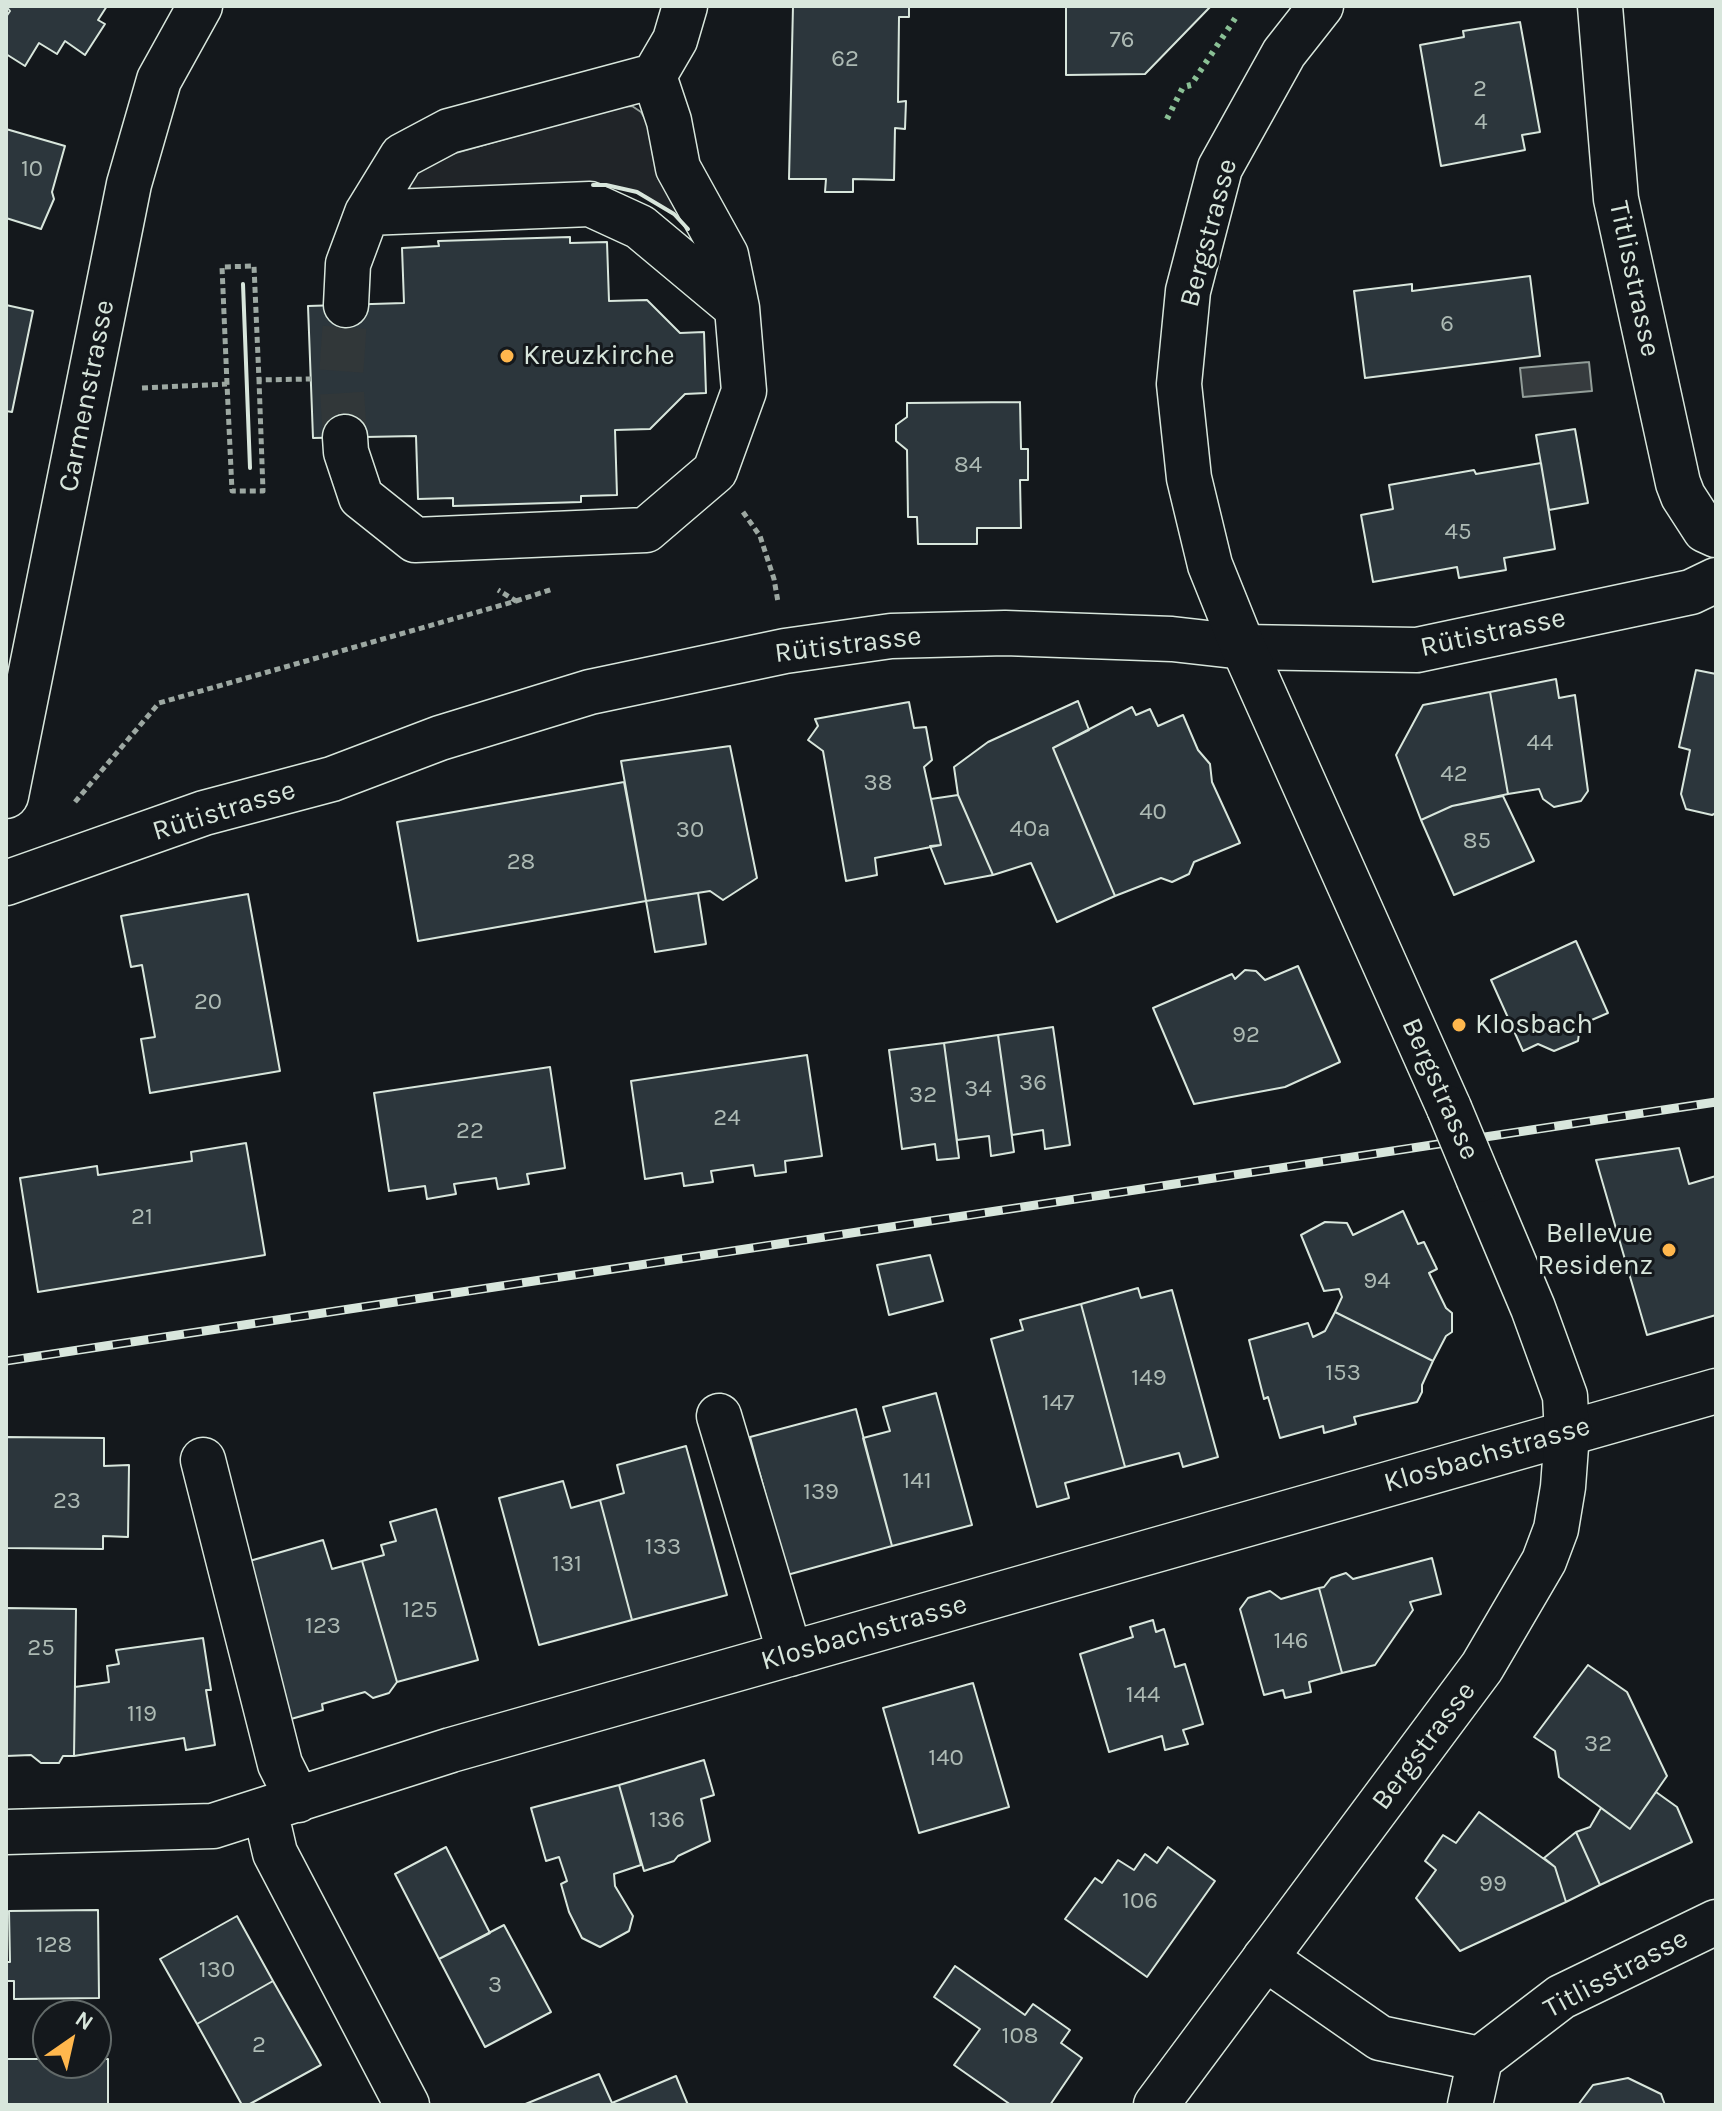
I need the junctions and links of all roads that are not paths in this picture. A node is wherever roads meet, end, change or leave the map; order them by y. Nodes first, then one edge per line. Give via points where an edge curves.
1 (200, 6) edge
2 (685, 6) edge
3 (1321, 6) edge
4 (1600, 6) edge
5 (654, 76) junction
6 (367, 213) junction
7 (346, 305) tunnel mouth
8 (737, 308) junction
9 (345, 437) tunnel mouth
10 (1716, 535) edge
11 (1716, 580) edge
12 (1243, 647) junction
13 (6, 796) edge
14 (6, 883) edge
15 (1716, 1391) edge
16 (719, 1416) dead end
17 (1567, 1433) junction
18 (203, 1460) dead end
19 (790, 1654) junction
20 (281, 1805) junction
21 (6, 1832) edge
22 (1716, 1922) edge
23 (1265, 1958) junction
24 (1480, 2059) junction
25 (407, 2105) edge
26 (1156, 2105) edge
27 (1470, 2105) edge

1 - 13 street, Carmenstrasse via 159,80 129,184
2 - 5 street via 675,40
3 - 12 street, Bergstrasse via 1284,53 1220,168 1188,291 1179,384 1189,478 1210,565
4 - 10 street, Titlisstrasse via 1616,199 1678,483 1705,530
5 - 6 street via 449,131 402,156
5 - 8 street via 678,168 726,255
6 - 7 street via 348,264
6 - 8 street via 590,204 640,227
8 - 9 street via 744,391 715,471 646,530 415,540 361,497
11 - 12 street, Rütistrasse via 1691,592 1417,650
12 - 14 street, Rütistrasse via 1005,633 891,636 785,651 575,696 332,779 204,813
12 - 17 street, Bergstrasse, bridge via 1533,1308 1565,1396
15 - 17 street, Klosbachstrasse
16 - 19 street
17 - 19 street, Klosbachstrasse
17 - 23 street, Bergstrasse via 1556,1529 1509,1623 1482,1667
18 - 20 street via 280,1764
19 - 20 street, Klosbachstrasse via 451,1750
20 - 21 street, Klosbachstrasse via 213,1826
20 - 25 street via 275,1853
22 - 24 street, Titlisstrasse via 1561,1997
23 - 24 street via 1380,2038
23 - 26 street, Bergstrasse
24 - 27 street

